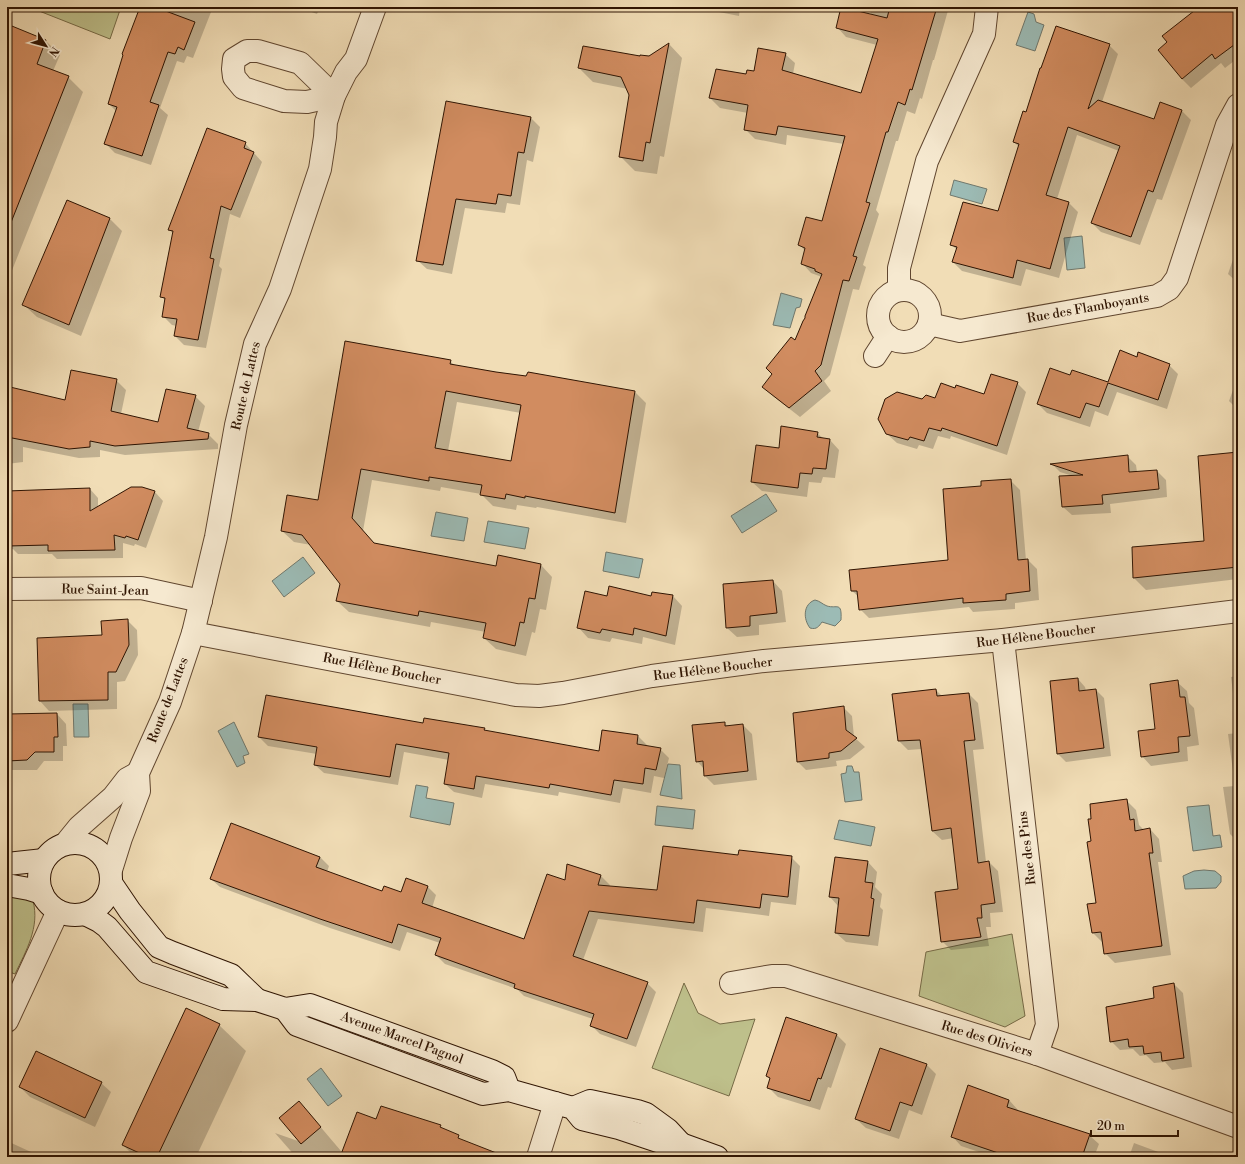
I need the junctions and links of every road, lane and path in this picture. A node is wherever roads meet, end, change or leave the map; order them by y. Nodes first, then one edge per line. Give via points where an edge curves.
1 (375, 7) edge
2 (987, 7) edge
3 (1238, 105) edge
4 (899, 290) junction
5 (929, 324) junction
6 (888, 336) junction
7 (875, 356) dead end
8 (7, 589) edge
9 (202, 601) junction
10 (1238, 611) edge
11 (194, 633) junction
12 (1003, 640) junction
13 (138, 773) junction
14 (66, 843) junction
15 (44, 860) junction
16 (7, 864) edge
17 (111, 876) junction
18 (7, 885) edge
19 (42, 893) junction
20 (58, 911) junction
21 (85, 914) junction
22 (731, 983) dead end
23 (257, 1000) junction
24 (7, 1021) edge
25 (1037, 1054) junction
26 (564, 1105) junction
27 (1238, 1127) edge
28 (538, 1157) edge
29 (718, 1157) edge

1 - 9 street, Route de Lattes via 356,59 334,96 326,122 320,169 280,289 254,344
2 - 4 street via 984,34 928,161 899,268
3 - 5 street, Rue des Flamboyants via 1227,125 1177,278 1169,290 1157,296 960,331
4 - 5 street via 910,290 920,295 927,303 930,313
4 - 6 street via 888,295 881,305 878,317 881,328
5 - 6 street via 923,334 912,341 900,342
6 - 7 street
8 - 9 street, Rue Saint-Jean via 141,588
9 - 11 street, Route de Lattes
10 - 12 street, Rue Hélène Boucher
11 - 12 street, Rue Hélène Boucher via 516,696 563,693 652,676 764,661
11 - 13 street, Route de Lattes via 170,702
12 - 25 street, Rue des Pins via 1048,1025
13 - 14 street via 127,779 113,797 79,827
13 - 17 street via 139,791 121,838
14 - 15 street via 57,847
14 - 17 street via 77,842 98,851 106,859
15 - 16 street
15 - 19 street via 39,882
17 - 21 street via 108,893 103,902
17 - 23 street, Avenue Marcel Pagnol via 130,912 159,947 231,975
18 - 19 street
19 - 20 street via 48,903
20 - 21 street via 66,914
20 - 24 street
21 - 23 street, Avenue Marcel Pagnol via 107,927 146,972 223,999
22 - 25 street, Rue des Oliviers via 786,976
23 - 26 street, Avenue Marcel Pagnol via 285,1009 297,1025 483,1094 509,1090
25 - 27 street, Rue des Oliviers
26 - 28 street
26 - 29 street via 590,1101 646,1114 668,1130 681,1144

